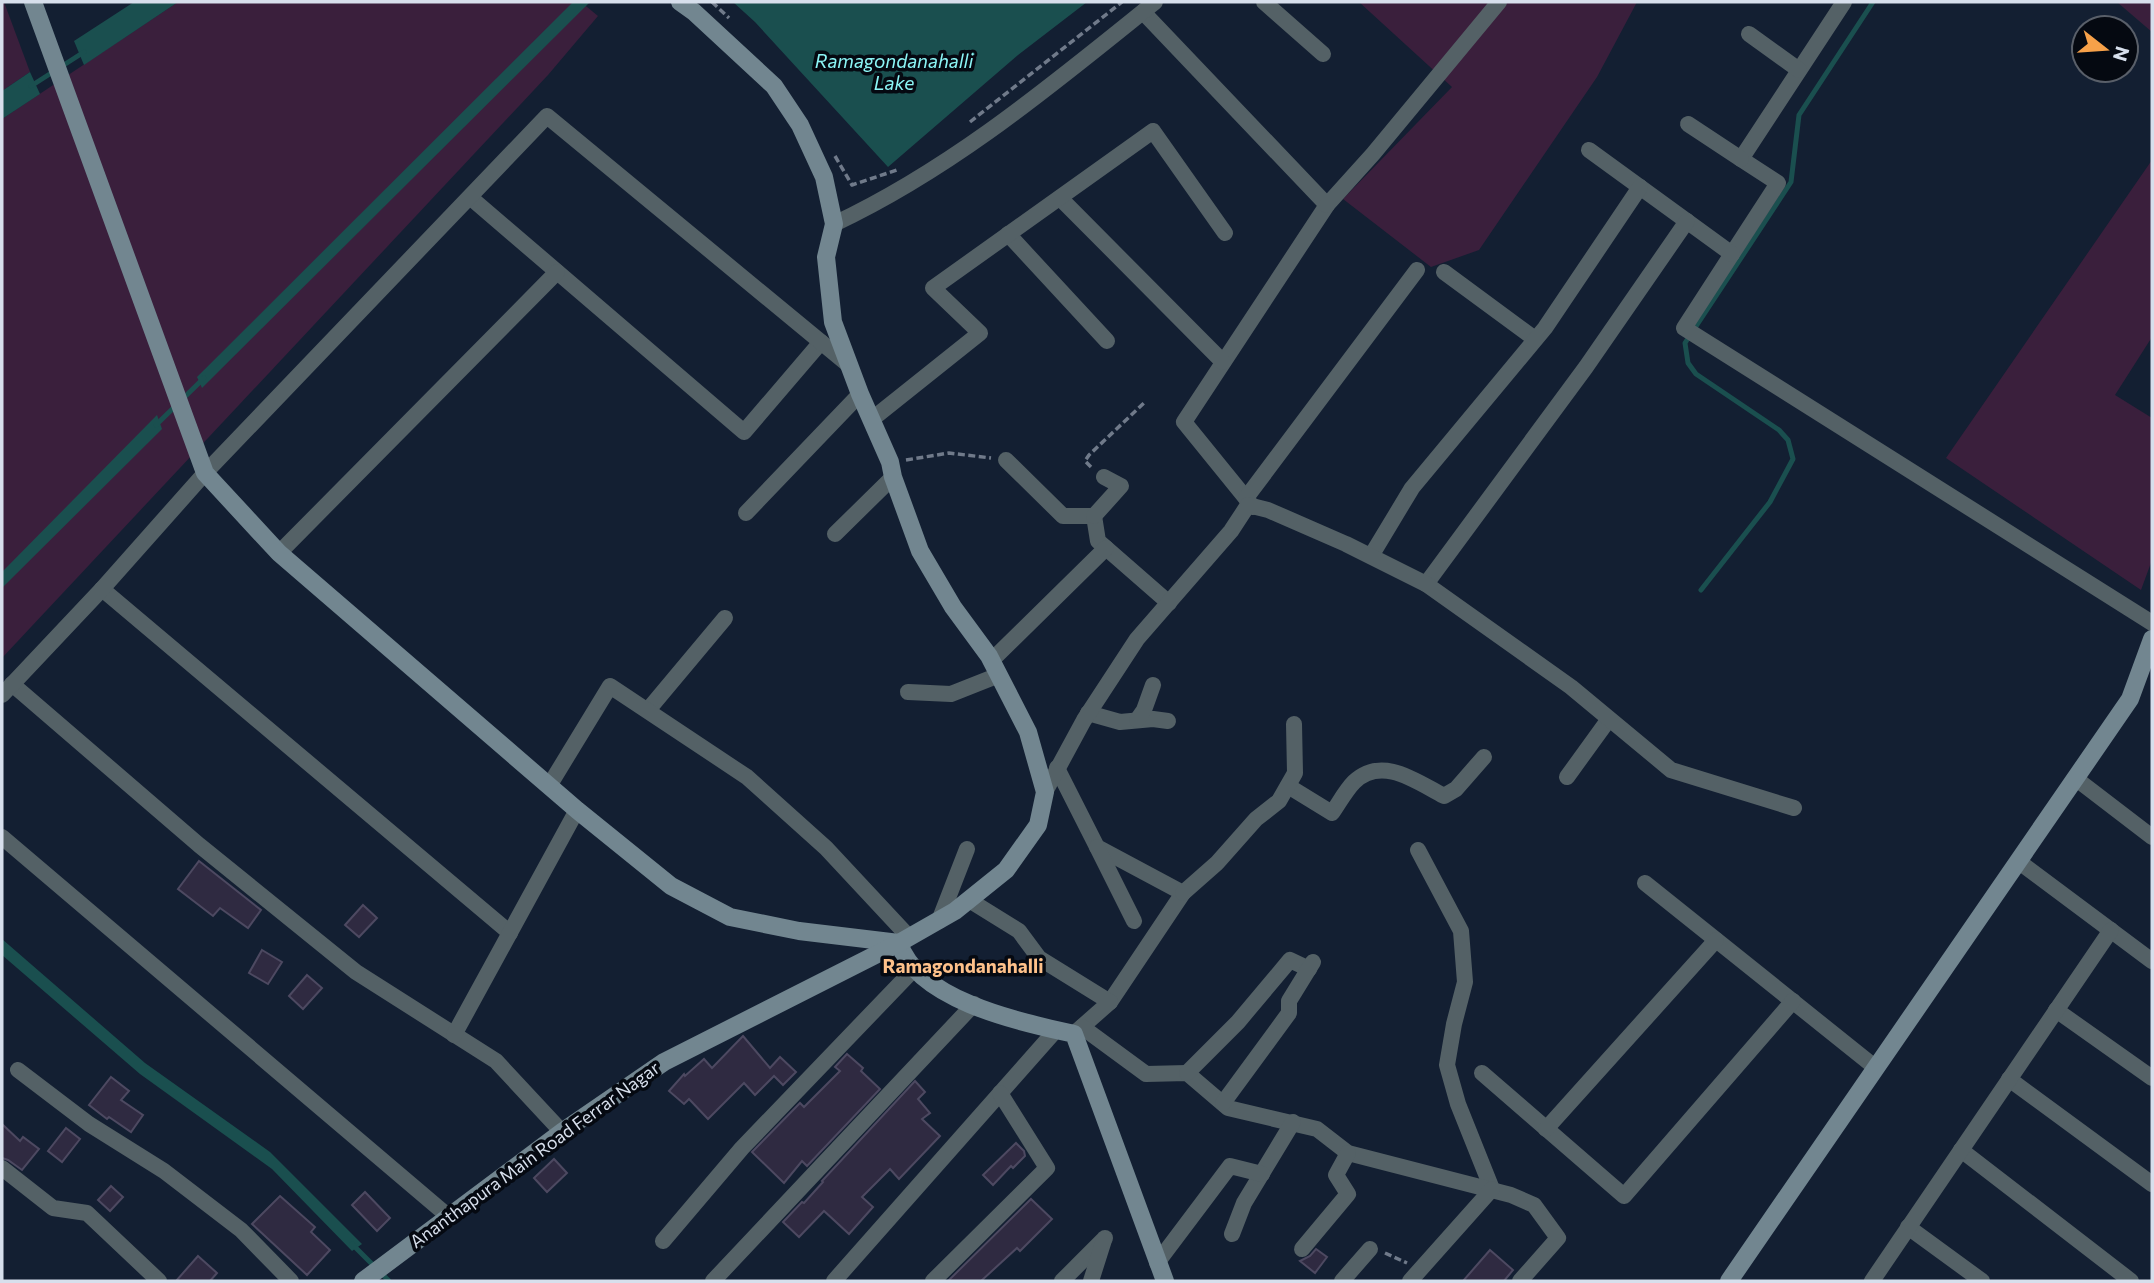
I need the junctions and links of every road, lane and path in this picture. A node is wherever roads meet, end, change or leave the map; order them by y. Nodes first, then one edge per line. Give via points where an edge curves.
1 (33, 2) edge
2 (680, 2) edge
3 (1122, 2) edge
4 (1264, 2) edge
5 (1499, 2) edge
6 (1844, 2) edge
7 (1149, 7) edge
8 (1749, 34) dead end
9 (1323, 54) dead end
10 (1799, 71) junction
11 (1688, 124) dead end
12 (962, 129) dead end
13 (1589, 150) dead end
14 (1741, 159) junction
15 (908, 166) dead end
16 (852, 184) dead end
17 (1640, 187) junction
18 (471, 198) junction
19 (1059, 198) junction
20 (1326, 205) junction
21 (1687, 221) junction
22 (834, 225) junction
23 (1224, 233) dead end
24 (1008, 234) junction
25 (1732, 254) junction
26 (1417, 270) dead end
27 (558, 272) junction
28 (1444, 272) dead end
29 (1535, 339) junction
30 (1107, 341) dead end
31 (821, 342) junction
32 (1223, 362) junction
33 (850, 366) junction
34 (860, 394) junction
35 (1145, 402) dead end
36 (871, 420) junction
37 (1006, 460) joint
38 (891, 470) junction
39 (205, 474) junction
40 (1104, 477) joint
41 (1250, 502) junction
42 (746, 513) dead end
43 (1094, 516) junction
44 (835, 534) dead end
45 (1106, 548) junction
46 (279, 553) junction
47 (1371, 556) junction
48 (1426, 584) junction
49 (102, 589) junction
50 (1169, 603) junction
51 (725, 618) dead end
52 (2152, 623) edge
53 (2152, 639) edge
54 (995, 668) junction
55 (1153, 685) dead end
56 (7, 690) edge
57 (908, 692) dead end
58 (648, 710) junction
59 (1088, 713) junction
60 (1609, 719) junction
61 (1137, 720) junction
62 (1168, 721) dead end
63 (1294, 724) dead end
64 (1484, 757) dead end
65 (1058, 768) junction
66 (1567, 777) dead end
67 (2075, 778) junction
68 (549, 786) junction
69 (1288, 786) junction
70 (1045, 792) junction
71 (1794, 808) dead end
72 (577, 810) junction
73 (2, 837) edge
74 (2152, 838) edge
75 (1097, 847) junction
76 (967, 849) dead end
77 (1418, 850) dead end
78 (2018, 861) junction
79 (1646, 883) dead end
80 (1183, 893) junction
81 (969, 900) junction
82 (939, 920) junction
83 (1134, 921) dead end
84 (2110, 930) junction
85 (510, 933) junction
86 (904, 940) junction
87 (1716, 940) junction
88 (2152, 961) edge
89 (916, 967) junction
90 (1793, 1001) junction
91 (1110, 1002) junction
92 (974, 1004) junction
93 (2056, 1010) junction
94 (1071, 1030) junction
95 (454, 1035) junction
96 (1876, 1068) junction
97 (18, 1070) dead end
98 (1187, 1073) junction
99 (1482, 1073) dead end
100 (2152, 1078) edge
101 (2009, 1079) junction
102 (1000, 1093) junction
103 (1223, 1103) junction
104 (1293, 1122) junction
105 (1546, 1129) junction
106 (562, 1132) junction
107 (1961, 1150) junction
108 (1349, 1153) junction
109 (2, 1168) edge
110 (1262, 1174) junction
111 (2152, 1184) edge
112 (1492, 1189) junction
113 (448, 1216) junction
114 (1908, 1227) junction
115 (1232, 1234) dead end
116 (663, 1241) dead end
117 (1302, 1249) dead end
118 (1370, 1250) joint
119 (1157, 1263) junction
120 (1416, 1275) edge
121 (159, 1281) edge
122 (291, 1281) edge
123 (363, 1281) edge
124 (712, 1281) edge
125 (834, 1281) edge
126 (933, 1281) edge
127 (1062, 1281) edge
128 (1091, 1281) edge
129 (1165, 1281) edge
130 (1342, 1281) edge
131 (1520, 1281) edge
132 (1729, 1281) edge
133 (1872, 1281) edge
134 (1982, 1281) edge
135 (2131, 1281) edge

1 - 39 street
2 - 22 street via 775,86 800,125 824,177
3 - 12 path
4 - 9 street
5 - 20 street
6 - 10 street
7 - 20 street
7 - 22 street via 948,161
8 - 10 street
10 - 14 street
11 - 14 street
13 - 17 street
14 - 25 street via 1778,183
15 - 16 path
17 - 21 street
17 - 29 street
18 - 27 street
18 - 31 street via 547,116
18 - 39 street
19 - 23 street via 1153,131
19 - 24 street
19 - 32 street
20 - 32 street
21 - 25 street
21 - 48 street via 1586,368
22 - 33 street via 826,257 834,322
24 - 30 street
24 - 36 street via 933,288 980,333
25 - 52 street via 1684,327
26 - 41 street
27 - 31 street via 744,432
27 - 46 street
28 - 29 street
29 - 47 street via 1412,488
31 - 33 street
32 - 41 street via 1184,422
33 - 34 street
34 - 36 street
34 - 42 street
35 - 40 path via 1085,461
36 - 38 street
37 - 38 path via 949,453
37 - 43 street via 1063,516
38 - 44 street
38 - 54 street via 920,551
39 - 46 street
39 - 49 street
40 - 43 street via 1121,486
41 - 47 street
41 - 50 street
43 - 45 street via 1098,541
45 - 50 street
45 - 54 street
46 - 68 street
47 - 48 street
48 - 60 street
49 - 56 street
49 - 85 street
50 - 59 street via 1137,639
51 - 58 street
53 - 67 street via 2130,699
54 - 57 street via 951,694
54 - 70 street via 1028,733
55 - 61 street
56 - 95 street via 356,972
58 - 68 street via 610,686
58 - 86 street via 747,776 825,848
59 - 61 street via 1120,722
59 - 65 street
60 - 66 street
60 - 71 street via 1671,770
61 - 62 street
63 - 69 street via 1296,773
64 - 69 street via 1444,796 1393,770 1376,770 1355,781 1332,813
65 - 70 street
65 - 75 street
67 - 74 street
67 - 78 street
68 - 72 street
69 - 80 street via 1279,801
70 - 81 street, Ananthapura Main Road Ferrar Nagar via 1038,825 1006,870
72 - 85 street
72 - 86 street via 671,886 730,917 799,931
73 - 113 street
75 - 80 street
75 - 83 street
76 - 82 street
77 - 112 street via 1461,931 1465,982 1447,1065
78 - 84 street
78 - 96 street
79 - 87 street
80 - 91 street
81 - 82 street, Ananthapura Main Road Ferrar Nagar
81 - 91 street via 1019,931 1039,958
82 - 86 street, Ananthapura Main Road Ferrar Nagar
84 - 88 street
84 - 93 street
85 - 95 street
86 - 89 street via 904,957
86 - 106 street, Ananthapura Main Road Ferrar Nagar via 664,1062
87 - 90 street
87 - 105 street
89 - 92 street via 939,989
89 - 116 street via 742,1148
90 - 96 street
90 - 105 street via 1623,1196
91 - 94 street
92 - 94 street via 1013,1021
92 - 124 street
93 - 100 street
93 - 101 street
94 - 98 street via 1146,1074
94 - 102 street
94 - 119 street
95 - 106 street via 496,1061
96 - 132 street
97 - 122 street via 241,1230
98 - 103 street
98 - 103 street via 1290,960 1311,966 1289,1002 1289,1013
99 - 105 street
101 - 107 street
101 - 111 street
102 - 125 street
102 - 126 street via 1047,1168
103 - 104 street via 1228,1108
104 - 108 street via 1317,1129
104 - 110 street
106 - 113 street, Ananthapura Main Road Ferrar Nagar
107 - 114 street
107 - 135 street
108 - 112 street
108 - 117 street via 1336,1175 1348,1194
109 - 121 street via 53,1208 87,1213
110 - 115 street
110 - 119 street via 1230,1166
112 - 120 street
112 - 131 street via 1535,1205 1558,1238
113 - 123 street, Ananthapura Main Road Ferrar Nagar
114 - 133 street
114 - 134 street
118 - 120 path via 1380,1251
118 - 130 street
119 - 129 street
127 - 128 street via 1105,1238

